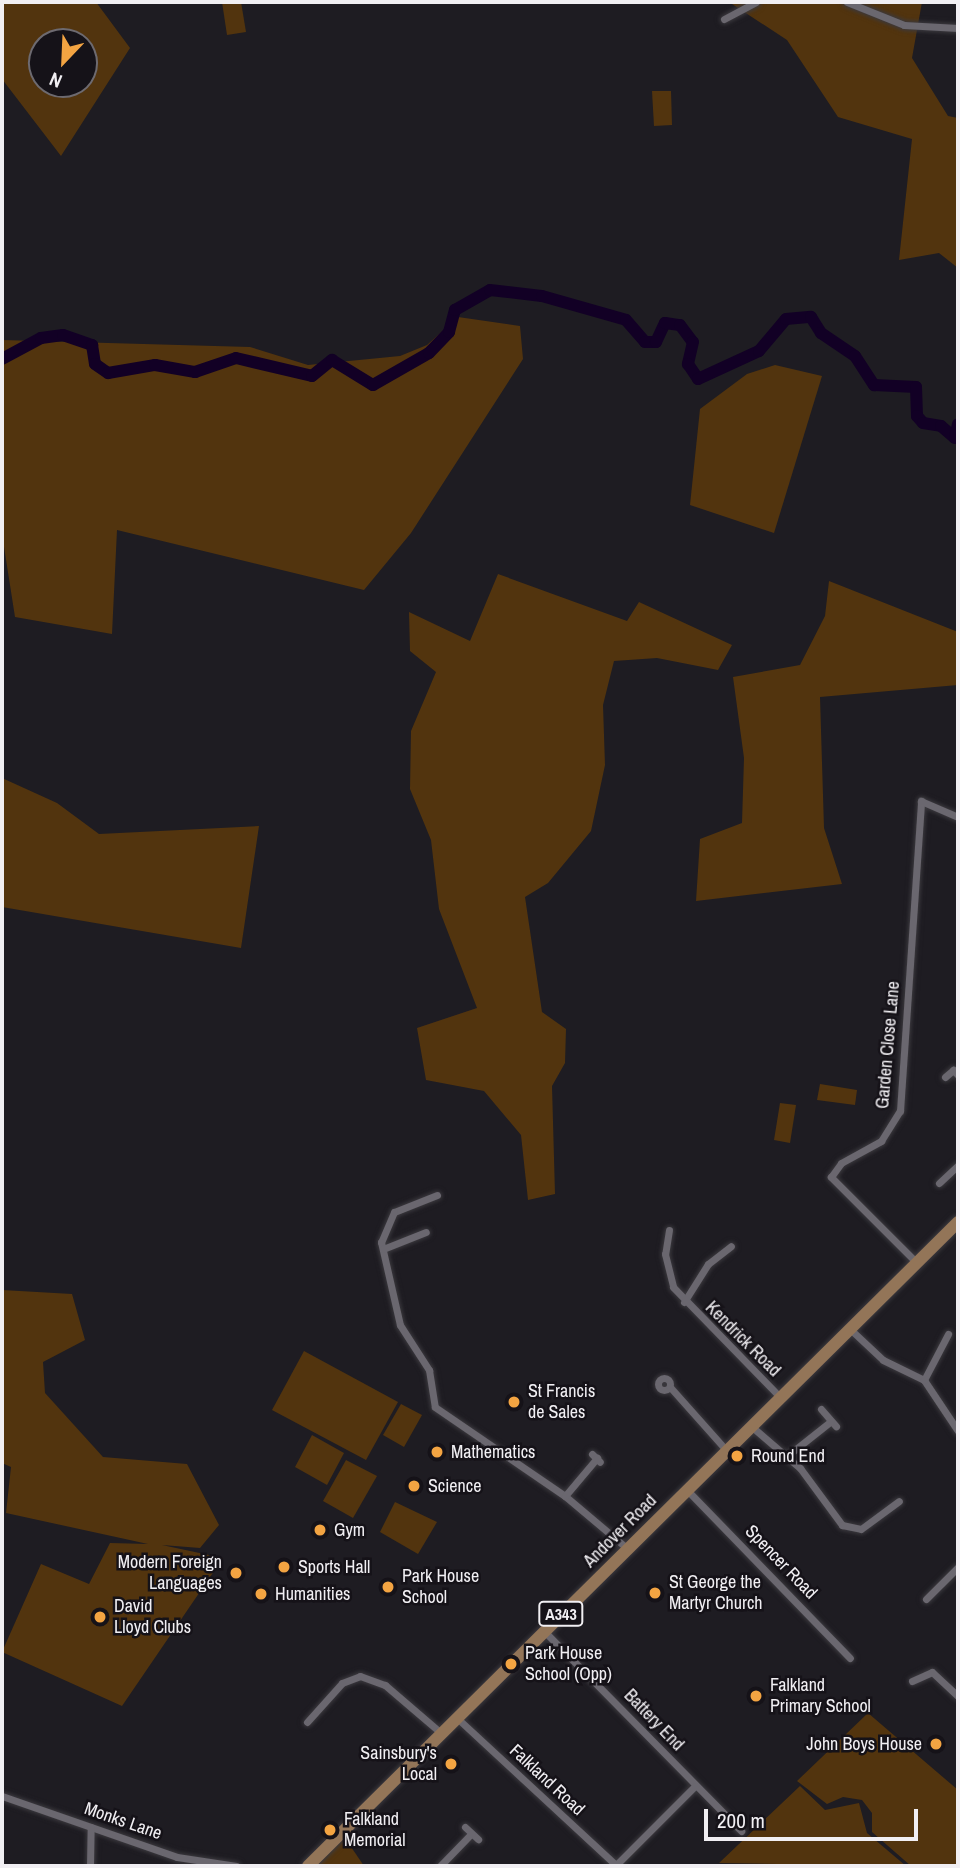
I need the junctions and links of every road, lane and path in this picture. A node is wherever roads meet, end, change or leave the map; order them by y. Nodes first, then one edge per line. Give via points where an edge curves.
1 (756, 2) edge
2 (847, 2) edge
3 (724, 19) dead end
4 (958, 29) edge
5 (958, 817) edge
6 (958, 1075) edge
7 (945, 1077) dead end
8 (958, 1165) edge
9 (939, 1183) dead end
10 (437, 1195) dead end
11 (958, 1222) edge
12 (669, 1230) dead end
13 (426, 1232) dead end
14 (731, 1247) dead end
15 (383, 1249) junction
16 (917, 1263) junction
17 (684, 1302) junction
18 (850, 1329) junction
19 (948, 1334) dead end
20 (924, 1380) junction
21 (670, 1387) dead end
22 (780, 1398) junction
23 (821, 1409) dead end
24 (751, 1426) junction
25 (958, 1431) edge
26 (727, 1451) junction
27 (787, 1456) junction
28 (596, 1458) dead end
29 (687, 1490) junction
30 (565, 1496) junction
31 (899, 1501) dead end
32 (855, 1531) junction
33 (856, 1541) dead end
34 (628, 1549) junction
35 (958, 1567) edge
36 (926, 1599) dead end
37 (544, 1630) junction
38 (850, 1658) dead end
39 (912, 1681) dead end
40 (958, 1696) edge
41 (457, 1717) junction
42 (307, 1722) dead end
43 (441, 1733) junction
44 (695, 1786) junction
45 (2, 1796) edge
46 (90, 1827) junction
47 (741, 1831) dead end
48 (472, 1834) dead end
49 (615, 1865) edge
50 (90, 1866) edge
51 (236, 1866) edge
52 (308, 1866) edge
53 (440, 1866) edge

1 - 3 street
2 - 4 street via 904,25
5 - 16 street, Garden Close Lane via 921,802 900,1111 881,1141 841,1163 831,1177
6 - 7 street via 953,1070
8 - 9 street
10 - 15 street via 394,1212 382,1230
11 - 16 main road, Andover Road / A343
12 - 17 street, Kendrick Road via 668,1270
13 - 15 street
14 - 17 street, Kendrick Road via 708,1265
15 - 30 street via 400,1325 429,1370 435,1407
16 - 18 main road, Andover Road / A343
17 - 22 street, Kendrick Road
18 - 20 street via 883,1360
18 - 22 main road, Andover Road / A343
19 - 20 street
20 - 25 street
21 - 26 street
22 - 24 main road, Andover Road / A343
23 - 27 street via 833,1424
24 - 26 main road, Andover Road / A343
24 - 27 street
26 - 29 main road, Andover Road / A343
27 - 32 street via 842,1525
28 - 30 street
29 - 34 main road, Andover Road / A343
29 - 38 street, Spencer Road
30 - 34 street
31 - 32 street via 876,1523
32 - 33 street
34 - 37 main road, Andover Road / A343
35 - 36 street
37 - 41 main road, Andover Road / A343
37 - 44 street, Battery End
39 - 40 street via 932,1672
41 - 43 main road, Andover Road / A343
41 - 49 street, Falkland Road
42 - 43 street via 342,1683 360,1676 385,1685
43 - 52 main road, Andover Road / A343
44 - 47 street, Battery End
44 - 49 street
45 - 46 street, Monks Lane
46 - 50 street
46 - 51 street, Monks Lane via 177,1857
48 - 53 street

